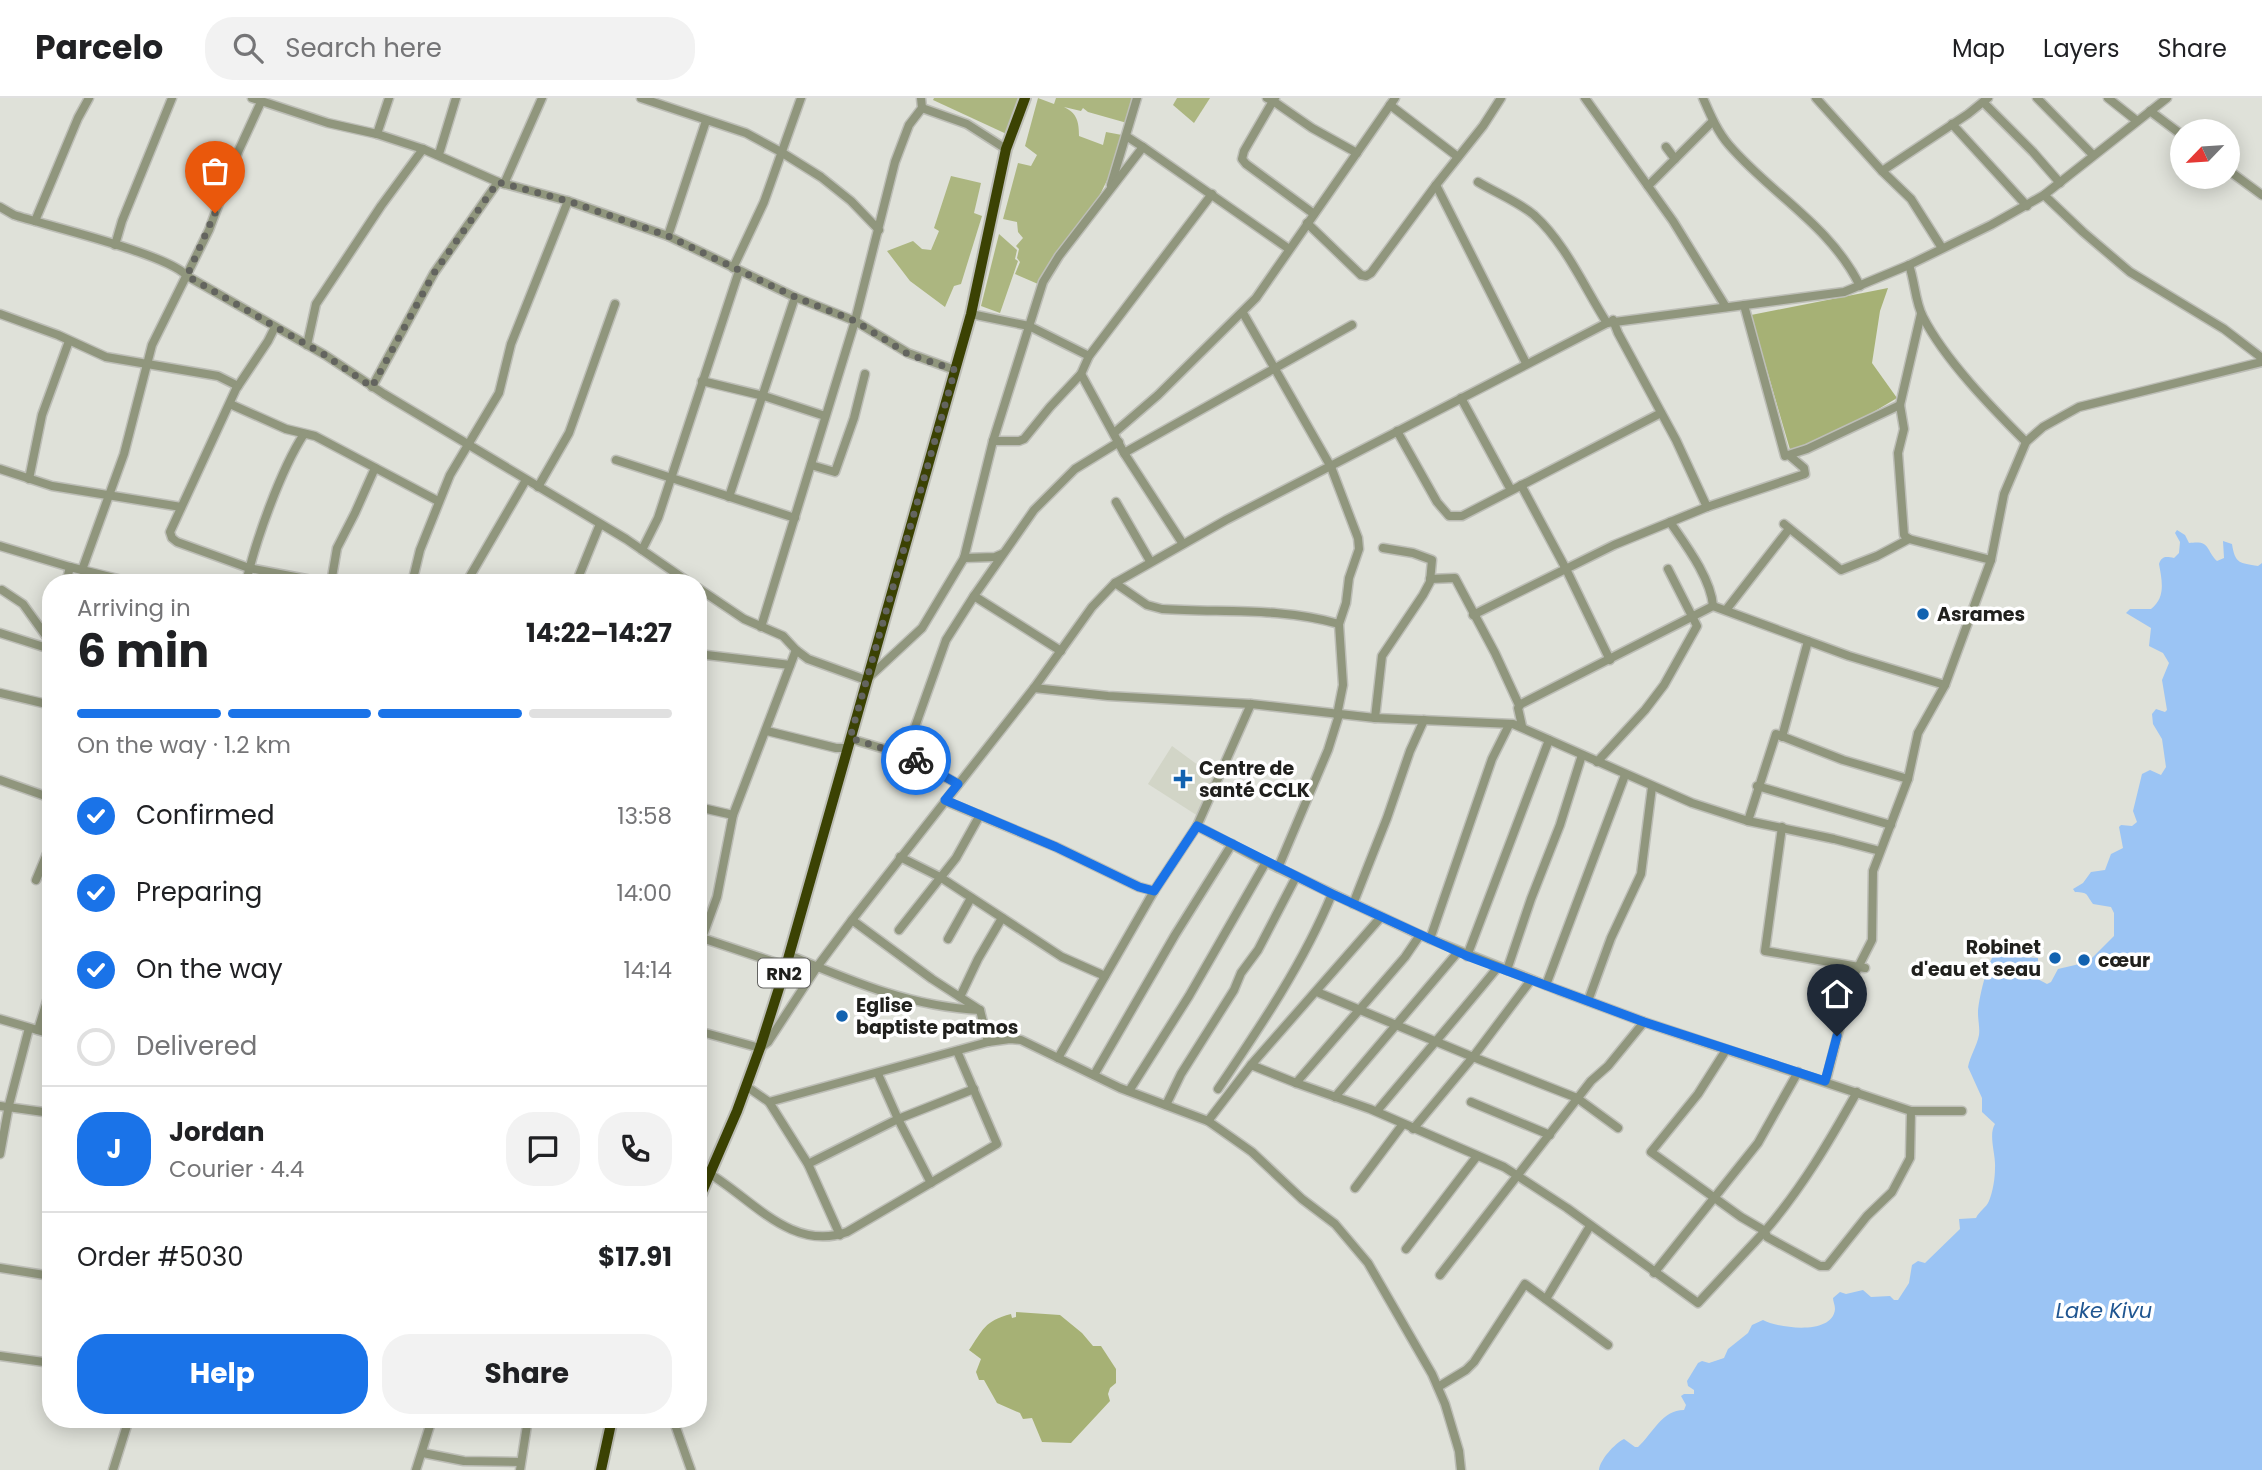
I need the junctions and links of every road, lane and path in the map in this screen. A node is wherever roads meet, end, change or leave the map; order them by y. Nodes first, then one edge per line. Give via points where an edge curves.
1 (89, 98) edge
2 (172, 98) edge
3 (389, 98) edge
4 (456, 98) edge
5 (542, 98) edge
6 (640, 98) edge
7 (800, 98) edge
8 (1025, 98) edge
9 (1137, 98) edge
10 (1501, 98) edge
11 (1585, 98) edge
12 (1703, 98) edge
13 (1816, 98) edge
14 (2037, 98) edge
15 (2108, 98) edge
16 (2167, 98) edge
17 (255, 99) edge
18 (1272, 99) edge
19 (655, 100) edge
20 (1985, 100) edge
21 (920, 101) edge
22 (1392, 101) edge
23 (2150, 111) junction
24 (706, 121) junction
25 (1713, 121) junction
26 (2137, 121) junction
27 (1952, 124) junction
28 (2170, 126) edge
29 (377, 134) junction
30 (1125, 136) junction
31 (1143, 147) junction
32 (1666, 147) dead end
33 (423, 149) junction
34 (1006, 149) junction
35 (781, 152) junction
36 (1357, 153) junction
37 (439, 154) junction
38 (2093, 155) junction
39 (1458, 157) junction
40 (1675, 159) junction
41 (1882, 171) junction
42 (2240, 179) edge
43 (1478, 182) dead end
44 (501, 183) junction
45 (2060, 183) junction
46 (1436, 185) junction
47 (1648, 186) junction
48 (1109, 192) junction
49 (1212, 194) junction
50 (2044, 195) junction
51 (2262, 195) edge
52 (568, 201) junction
53 (2027, 206) junction
54 (0, 208) edge
55 (1314, 214) junction
56 (35, 221) junction
57 (1307, 223) junction
58 (879, 230) junction
59 (668, 236) junction
60 (116, 246) junction
61 (1289, 248) junction
62 (1942, 248) junction
63 (1909, 265) junction
64 (736, 270) junction
65 (187, 276) junction
66 (1860, 286) junction
67 (795, 297) junction
68 (615, 304) dead end
69 (1744, 305) junction
70 (1726, 307) junction
71 (1243, 313) junction
72 (0, 314) edge
73 (971, 314) junction
74 (1921, 314) junction
75 (855, 321) junction
76 (1610, 322) junction
77 (1352, 325) dead end
78 (1029, 326) junction
79 (275, 327) junction
80 (69, 341) junction
81 (307, 345) junction
82 (1089, 356) junction
83 (2262, 360) edge
84 (148, 363) junction
85 (1526, 363) junction
86 (1274, 368) junction
87 (955, 370) junction
88 (865, 374) dead end
89 (1081, 374) junction
90 (702, 381) junction
91 (238, 386) junction
92 (372, 387) junction
93 (764, 396) junction
94 (1461, 398) junction
95 (230, 404) junction
96 (1900, 405) junction
97 (1661, 413) junction
98 (825, 416) junction
99 (1397, 430) junction
100 (1114, 433) junction
101 (304, 434) junction
102 (993, 441) junction
103 (1119, 442) junction
104 (2026, 442) junction
105 (468, 444) junction
106 (1124, 453) junction
107 (1790, 456) junction
108 (617, 460) dead end
109 (811, 465) junction
110 (1331, 467) junction
111 (375, 468) junction
112 (0, 469) edge
113 (671, 477) junction
114 (29, 479) junction
115 (526, 480) junction
116 (1521, 485) junction
117 (538, 487) junction
118 (1511, 490) junction
119 (110, 495) junction
120 (729, 497) junction
121 (438, 501) junction
122 (1116, 502) dead end
123 (181, 507) junction
124 (1707, 507) junction
125 (795, 518) junction
126 (1670, 522) junction
127 (600, 524) junction
128 (1909, 539) junction
129 (1183, 544) junction
130 (0, 546) edge
131 (1382, 548) dead end
132 (642, 550) junction
133 (1002, 554) junction
134 (964, 558) junction
135 (1991, 560) junction
136 (1150, 561) junction
137 (70, 567) junction
138 (249, 568) junction
139 (1566, 569) junction
140 (1668, 569) dead end
141 (82, 570) junction
142 (68, 574) edge
143 (98, 574) edge
144 (248, 574) edge
145 (281, 574) edge
146 (331, 574) edge
147 (414, 574) edge
148 (471, 574) edge
149 (580, 574) edge
150 (677, 574) edge
151 (1430, 579) junction
152 (1115, 583) junction
153 (2, 590) edge
154 (707, 594) edge
155 (974, 596) junction
156 (1713, 606) junction
157 (1726, 610) junction
158 (1473, 615) junction
159 (1693, 616) junction
160 (1339, 624) junction
161 (761, 627) junction
162 (0, 633) edge
163 (42, 633) edge
164 (1808, 641) junction
165 (42, 645) edge
166 (796, 650) junction
167 (1060, 651) junction
168 (707, 655) edge
169 (1610, 660) junction
170 (790, 665) junction
171 (866, 680) junction
172 (1945, 685) junction
173 (1034, 688) junction
174 (0, 693) edge
175 (42, 703) edge
176 (1251, 704) junction
177 (1519, 705) junction
178 (1338, 715) junction
179 (1374, 718) junction
180 (1424, 720) junction
181 (1509, 724) junction
182 (1522, 726) junction
183 (767, 731) junction
184 (1782, 737) junction
185 (1549, 740) junction
186 (849, 743) junction
187 (905, 755) junction
188 (1581, 755) junction
189 (1597, 762) junction
190 (1625, 775) junction
191 (1908, 779) junction
192 (0, 780) edge
193 (958, 784) junction
194 (1757, 786) junction
195 (1652, 787) junction
196 (42, 795) edge
197 (945, 800) junction
198 (707, 809) edge
199 (733, 815) junction
200 (980, 815) junction
201 (1748, 821) junction
202 (1891, 825) junction
203 (1197, 826) junction
204 (1782, 827) junction
205 (1232, 844) junction
206 (1880, 851) junction
207 (900, 857) junction
208 (1266, 862) junction
209 (42, 866) edge
210 (1278, 868) junction
211 (940, 877) junction
212 (1296, 877) junction
213 (36, 880) dead end
214 (1154, 891) junction
215 (1332, 894) junction
216 (971, 898) junction
217 (1353, 904) junction
218 (1381, 917) junction
219 (1002, 918) junction
220 (852, 920) junction
221 (707, 921) edge
222 (899, 930) dead end
223 (1420, 935) junction
224 (707, 939) edge
225 (948, 939) dead end
226 (1430, 940) junction
227 (1458, 952) junction
228 (1467, 956) junction
229 (787, 960) junction
230 (817, 967) junction
231 (1862, 968) junction
232 (1502, 969) junction
233 (1105, 976) junction
234 (1531, 980) junction
235 (1545, 985) junction
236 (1317, 992) junction
237 (960, 997) junction
238 (1588, 1001) junction
239 (42, 1010) edge
240 (980, 1010) junction
241 (1357, 1010) junction
242 (0, 1019) edge
243 (1644, 1022) junction
244 (1395, 1025) junction
245 (34, 1029) junction
246 (42, 1031) edge
247 (707, 1033) edge
248 (988, 1042) junction
249 (1434, 1042) junction
250 (760, 1048) junction
251 (1726, 1050) junction
252 (957, 1051) junction
253 (1473, 1057) junction
254 (1058, 1058) junction
255 (1251, 1065) junction
256 (1798, 1072) junction
257 (878, 1074) junction
258 (1094, 1075) junction
259 (1825, 1081) junction
260 (1296, 1083) junction
261 (746, 1086) junction
262 (974, 1089) junction
263 (1218, 1089) dead end
264 (1129, 1091) junction
265 (1857, 1092) junction
266 (1335, 1097) junction
267 (1577, 1098) junction
268 (769, 1102) junction
269 (1471, 1102) dead end
270 (1166, 1105) junction
271 (4, 1106) edge
272 (1377, 1111) junction
273 (1911, 1111) junction
274 (1962, 1111) dead end
275 (42, 1112) edge
276 (898, 1119) junction
277 (1208, 1121) junction
278 (1403, 1124) junction
279 (1618, 1128) dead end
280 (1413, 1129) junction
281 (1550, 1135) junction
282 (0, 1154) edge
283 (1477, 1156) junction
284 (808, 1164) junction
285 (710, 1174) junction
286 (707, 1175) edge
287 (1517, 1175) junction
288 (707, 1181) edge
289 (931, 1183) junction
290 (1355, 1188) dead end
291 (1713, 1198) junction
292 (1590, 1226) junction
293 (1765, 1231) junction
294 (840, 1235) junction
295 (1406, 1249) dead end
296 (0, 1268) edge
297 (1654, 1273) junction
298 (42, 1275) edge
299 (1440, 1275) dead end
300 (1546, 1299) junction
301 (1608, 1345) dead end
302 (0, 1356) edge
303 (42, 1362) edge
304 (1438, 1387) junction
305 (126, 1428) edge
306 (430, 1428) edge
307 (526, 1428) edge
308 (610, 1428) edge
309 (676, 1428) edge
310 (423, 1453) junction
311 (520, 1466) edge
312 (113, 1470) edge
313 (416, 1470) edge
314 (601, 1470) edge
315 (691, 1470) edge
316 (1461, 1470) edge

1 - 56 street
2 - 60 street
3 - 29 street
4 - 37 street
5 - 44 street
6 - 19 street
7 - 35 street
8 - 34 highway, RN2
9 - 30 street
10 - 39 street
11 - 47 street
12 - 25 street
13 - 41 street
14 - 38 street
15 - 26 street
16 - 23 street
17 - 29 street
17 - 65 street via 209,229
18 - 36 street
18 - 55 street via 1242,159
19 - 24 street
20 - 27 street
20 - 45 street
21 - 34 street
21 - 58 street via 895,162
22 - 36 street
22 - 39 street
23 - 26 street
23 - 28 street
24 - 35 street via 746,133
24 - 59 street
25 - 40 street
25 - 66 street via 1729,145 1832,242
26 - 38 street
27 - 41 street
27 - 53 street
29 - 33 street
30 - 31 street
30 - 48 street
31 - 48 street
31 - 49 street
32 - 40 street
33 - 37 street
33 - 81 street via 316,304
34 - 73 highway, RN2
35 - 58 street via 852,201
35 - 64 street
36 - 55 street
37 - 44 street
38 - 45 street
39 - 46 street
40 - 47 street
41 - 62 street via 1916,205
42 - 51 street
43 - 76 street via 1519,204 1546,227
44 - 52 street
44 - 92 street via 434,273
45 - 50 street
46 - 57 street via 1366,276
46 - 85 street
47 - 70 street
48 - 78 street via 1043,282
49 - 61 street
49 - 82 street
50 - 53 street
50 - 83 street via 2130,272 2224,329
52 - 59 street
52 - 105 street via 511,344 499,393
53 - 62 street
54 - 56 street
55 - 57 street
56 - 60 street
57 - 61 street
58 - 75 street
59 - 64 street
60 - 65 street via 154,257
61 - 71 street
62 - 63 street
63 - 66 street
63 - 74 street
64 - 67 street
64 - 90 street
65 - 79 street
65 - 84 street via 152,345
66 - 69 street
67 - 75 street
67 - 93 street
68 - 117 street via 569,433
69 - 70 street
69 - 107 street via 1784,454
70 - 76 street
71 - 86 street
71 - 100 street
72 - 80 street
73 - 78 street
73 - 87 highway, RN2
74 - 96 street
74 - 104 street via 1954,362
75 - 87 street via 908,354
75 - 98 street
76 - 85 street
76 - 97 street
77 - 86 street
78 - 82 street
78 - 102 street
79 - 81 street
79 - 91 street
80 - 84 street via 106,357
80 - 114 street via 42,415
81 - 92 street
82 - 89 street
83 - 104 street via 2079,407
84 - 91 street via 218,376
84 - 119 street
85 - 94 street
86 - 106 street
86 - 110 street
87 - 171 highway, RN2
88 - 109 street via 835,472
89 - 100 street
89 - 102 street via 1024,439
90 - 93 street
90 - 113 street
91 - 95 street
92 - 105 street
93 - 98 street
93 - 120 street
94 - 99 street
94 - 118 street
95 - 101 street
95 - 123 street
96 - 107 street
96 - 128 street via 1904,429 1898,453 1904,535
97 - 116 street
97 - 124 street
98 - 109 street
99 - 110 street
99 - 118 street via 1449,516 1462,516
100 - 103 street
101 - 111 street
101 - 138 street
102 - 134 street
103 - 106 street
103 - 133 street via 1075,469 1034,510
104 - 135 street via 2004,494
105 - 115 street
105 - 121 street
106 - 129 street
107 - 124 street via 1805,474
108 - 113 street
109 - 125 street
110 - 129 street
110 - 160 street via 1359,543
111 - 121 street
111 - 146 street via 337,548
112 - 114 street
113 - 120 street
113 - 132 street
114 - 119 street
115 - 117 street
115 - 148 street
116 - 118 street
116 - 139 street
117 - 127 street
119 - 123 street
119 - 141 street
120 - 125 street
121 - 147 street
122 - 136 street
123 - 138 street via 170,532 172,538
124 - 126 street
125 - 161 street
126 - 139 street
126 - 156 street via 1696,563
127 - 132 street
127 - 149 street
128 - 135 street
128 - 157 street via 1841,570 1786,526
129 - 136 street
130 - 137 street
131 - 151 street via 1432,560
132 - 150 street
133 - 134 street
133 - 155 street
134 - 171 street via 922,628
135 - 172 street
136 - 152 street
137 - 141 street
137 - 142 street
138 - 144 street
138 - 145 street
139 - 158 street
139 - 169 street
140 - 159 street
141 - 143 street
151 - 158 street via 1455,578
151 - 179 street via 1382,656
152 - 160 street via 1147,605 1162,609 1267,611
152 - 167 street
153 - 163 street via 23,604
154 - 161 street
155 - 167 street
155 - 187 street via 946,640
156 - 157 street
156 - 159 street
157 - 164 street
158 - 177 street
159 - 169 street
159 - 189 street via 1697,626 1664,685
160 - 178 street via 1343,685
161 - 166 street via 783,636
162 - 165 street
164 - 172 street
164 - 184 street
166 - 170 street
166 - 171 street via 808,659
167 - 173 street
168 - 170 street
169 - 177 street
170 - 183 street
171 - 186 highway, RN2
172 - 191 street via 1918,733
173 - 176 street
173 - 193 street
174 - 175 street
176 - 178 street
176 - 203 street
177 - 182 street
178 - 179 street
178 - 210 street
179 - 180 street
180 - 181 street
180 - 217 street
181 - 182 street
181 - 226 street via 1492,759
182 - 185 street
183 - 186 street via 836,748
183 - 199 street
184 - 191 street
184 - 194 street via 1776,734
185 - 188 street
185 - 228 street
186 - 187 street
186 - 229 highway, RN2
187 - 193 street
188 - 189 street
188 - 232 street via 1560,825
189 - 190 street
190 - 195 street
190 - 235 street
191 - 202 street
192 - 196 street
193 - 197 street
194 - 201 street
194 - 202 street
195 - 201 street
195 - 238 street via 1641,874
197 - 200 street
197 - 207 street
198 - 199 street
199 - 221 street via 717,897
200 - 211 street
200 - 214 street
201 - 204 street
202 - 206 street
203 - 205 street
203 - 214 street
204 - 206 street
204 - 231 street via 1765,951
205 - 208 street
205 - 258 street
206 - 231 street via 1872,882 1872,940
207 - 211 street
207 - 220 street
208 - 210 street
208 - 264 street
209 - 213 street
210 - 212 street
211 - 216 street
211 - 222 street
212 - 215 street
212 - 270 street
214 - 233 street
215 - 217 street
215 - 263 street via 1301,957
216 - 219 street
216 - 225 street
217 - 218 street
218 - 223 street
218 - 236 street
219 - 233 street via 1062,957
219 - 237 street
220 - 230 street
220 - 237 street
223 - 226 street
223 - 241 street
224 - 229 street
226 - 227 street
227 - 228 street
227 - 244 street
228 - 232 street
229 - 230 street
229 - 250 highway, RN2
230 - 240 street via 908,1000
230 - 250 street via 772,1038
231 - 259 street via 1845,993
232 - 234 street
232 - 249 street
233 - 254 street
234 - 235 street
234 - 253 street
235 - 238 street
236 - 241 street
236 - 255 street
237 - 240 street
238 - 243 street
239 - 245 street
240 - 248 street
241 - 244 street
241 - 260 street
242 - 245 street
243 - 251 street
243 - 267 street
244 - 249 street
244 - 266 street
245 - 246 street
245 - 271 street
247 - 250 street
248 - 252 street
248 - 254 street via 1021,1041
249 - 253 street
249 - 272 street
250 - 261 highway, RN2
251 - 256 street
251 - 291 street via 1699,1094 1651,1152
252 - 257 street
252 - 262 street
253 - 267 street
253 - 280 street
254 - 258 street
255 - 260 street
255 - 277 street
256 - 259 street
256 - 291 street via 1763,1135
257 - 268 street
257 - 276 street
258 - 264 street
259 - 265 street
260 - 266 street
261 - 268 street
261 - 285 highway, RN2
262 - 276 street
262 - 289 street via 997,1144
264 - 270 street
265 - 273 street
265 - 293 street via 1817,1163
266 - 272 street
267 - 279 street
267 - 281 street
268 - 284 street
269 - 281 street
270 - 277 street
271 - 275 street
271 - 282 street
272 - 278 street
273 - 274 street
273 - 293 street via 1910,1158 1892,1192 1826,1266 1767,1237
276 - 284 street
276 - 289 street
277 - 304 street via 1252,1152 1344,1233 1373,1271
278 - 280 street
278 - 290 street
280 - 283 street
281 - 287 street
283 - 287 street
283 - 295 street
284 - 294 street
285 - 286 street
285 - 288 highway, RN2
285 - 294 street via 794,1232
287 - 292 street
287 - 299 street
289 - 294 street
291 - 293 street
291 - 297 street
292 - 297 street
292 - 300 street
293 - 297 street via 1698,1303
296 - 298 street
300 - 301 street
300 - 304 street via 1528,1285 1522,1287 1474,1362
302 - 303 street
304 - 316 street via 1460,1451
305 - 312 street
306 - 310 street
307 - 311 street
308 - 314 highway
309 - 315 street
310 - 311 street
310 - 313 street

